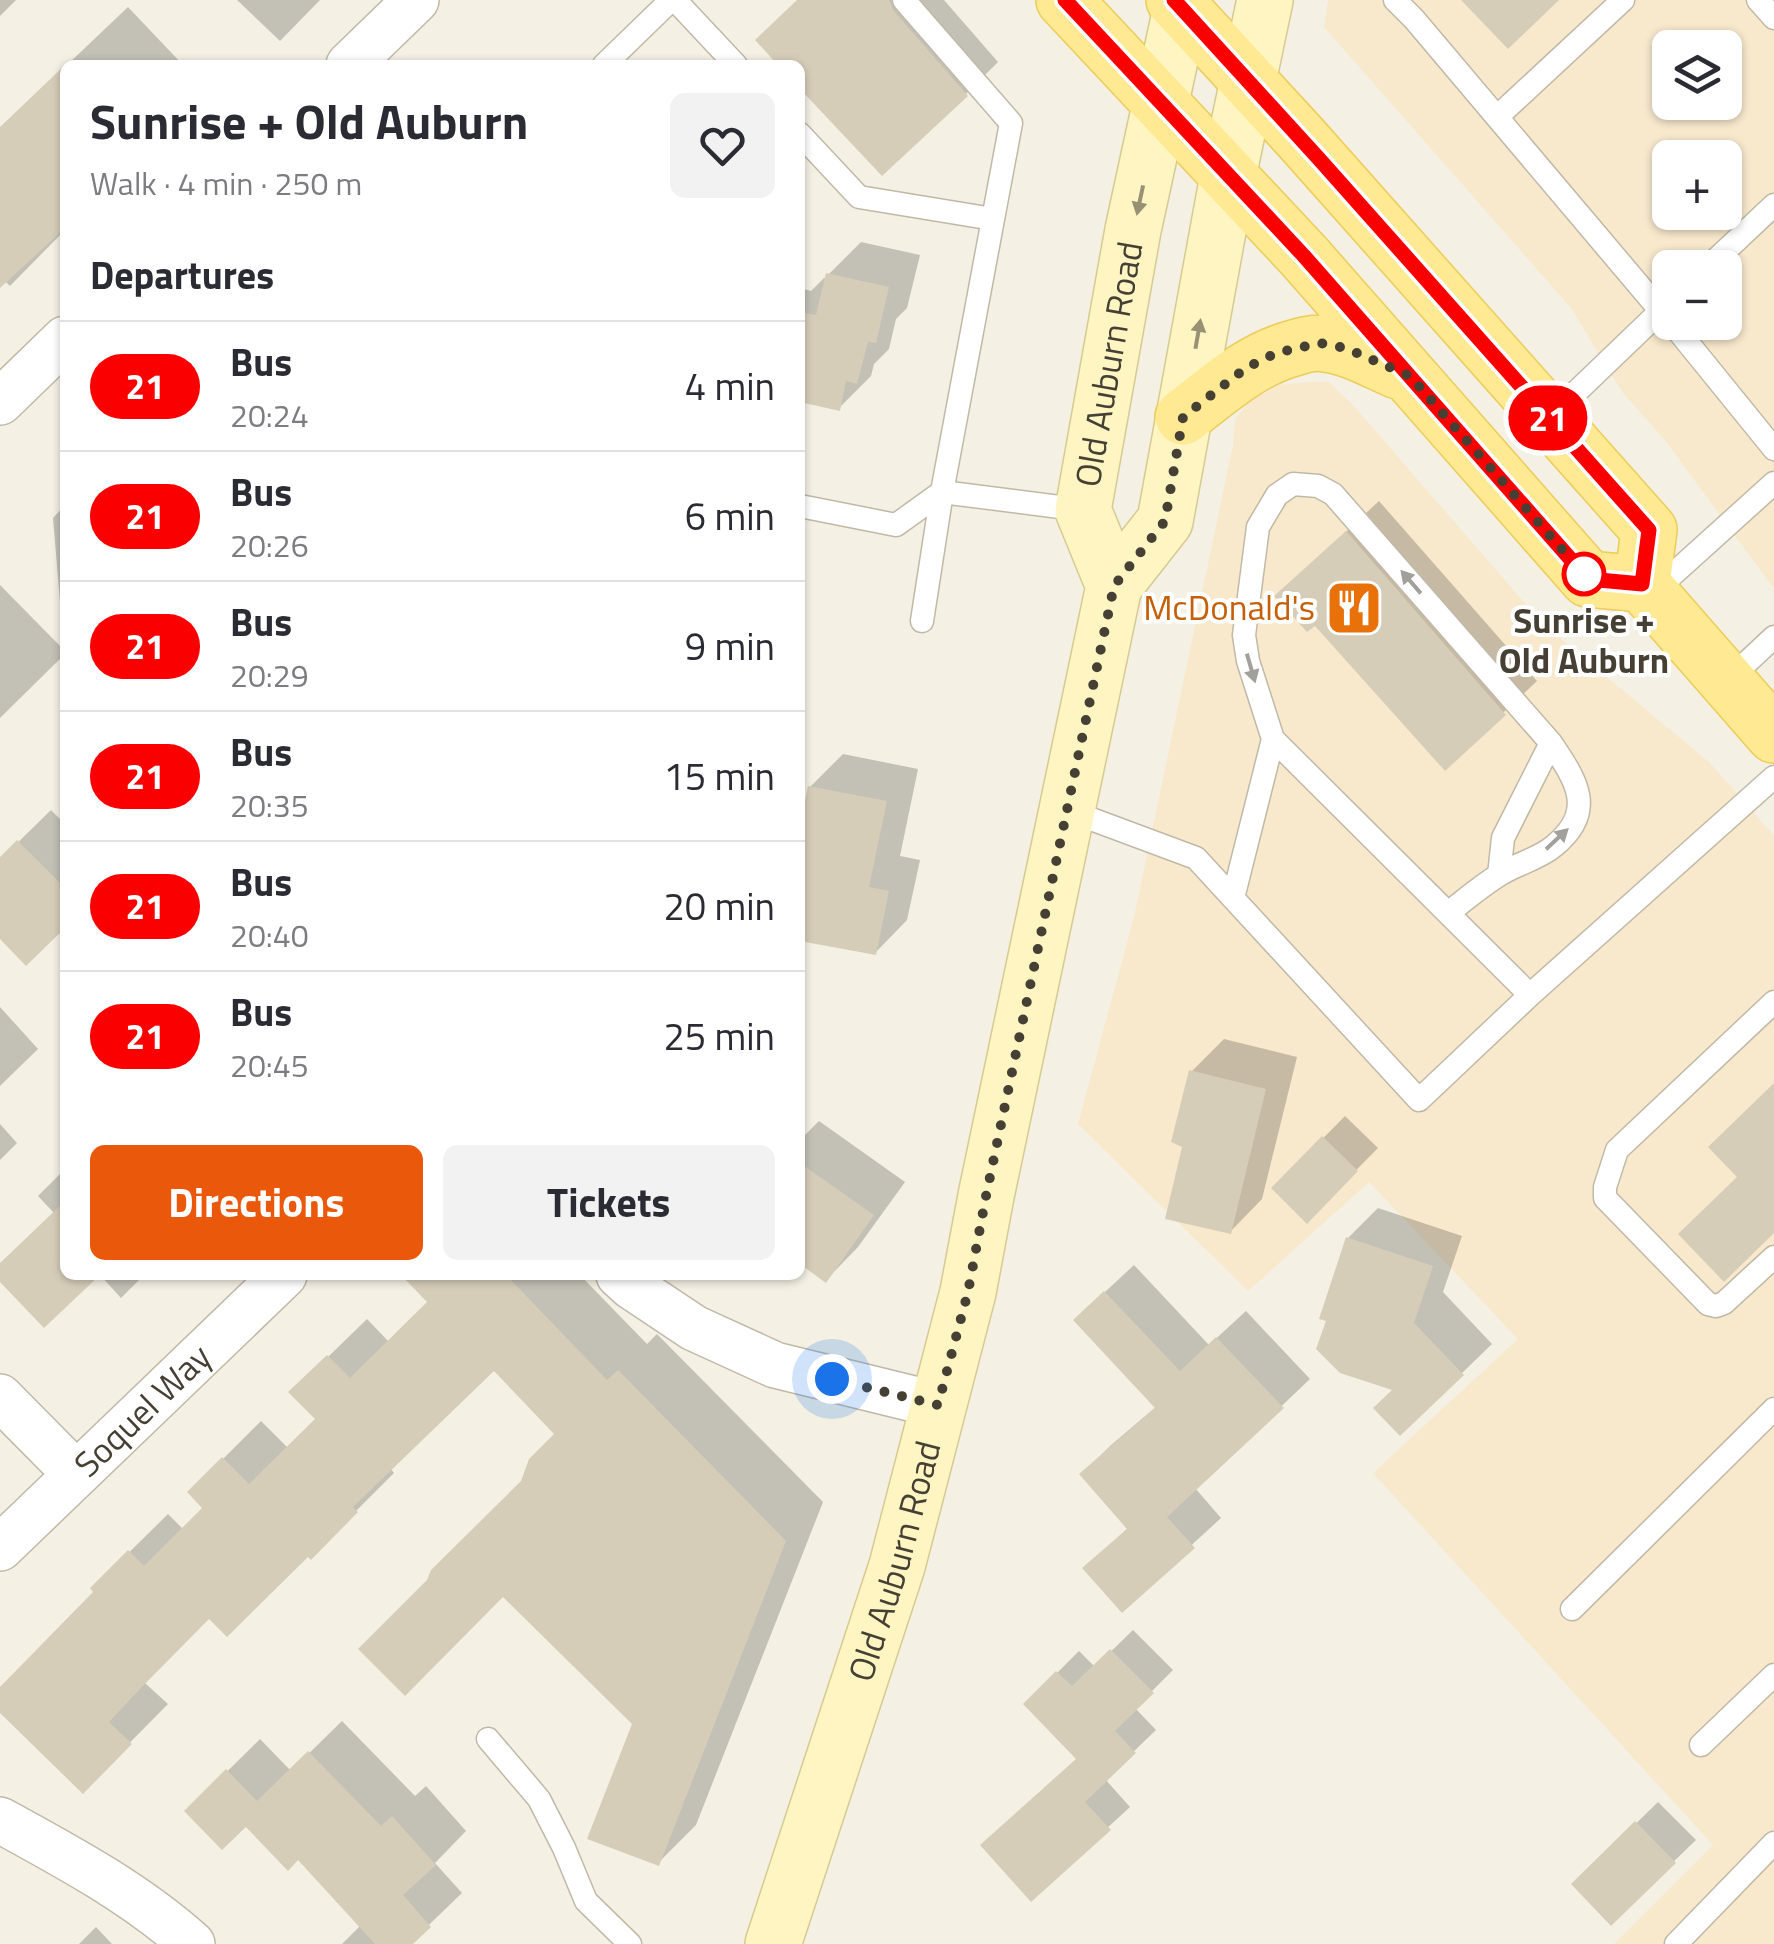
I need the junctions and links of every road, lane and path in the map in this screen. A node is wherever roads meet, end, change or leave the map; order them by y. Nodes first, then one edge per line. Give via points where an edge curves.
1 (416, 0) edge
2 (673, 0) edge
3 (904, 0) edge
4 (1064, 0) edge
5 (1265, 0) edge
6 (1395, 0) edge
7 (1623, 0) edge
8 (1758, 0) edge
9 (1179, 2) edge
10 (1774, 18) edge
11 (354, 60) edge
12 (609, 60) edge
13 (731, 60) edge
14 (1248, 79) junction
15 (1160, 105) junction
16 (1497, 117) junction
17 (805, 139) edge
18 (1228, 176) junction
19 (1774, 205) edge
20 (994, 219) junction
21 (1726, 250) edge
22 (1652, 296) edge
23 (1652, 328) edge
24 (1688, 340) edge
25 (60, 344) edge
26 (1410, 376) junction
27 (0, 402) edge
28 (1183, 417) junction
29 (1548, 419) junction
30 (1774, 449) edge
31 (1774, 483) edge
32 (942, 492) junction
33 (805, 507) edge
34 (1083, 510) junction
35 (1114, 586) junction
36 (1646, 589) junction
37 (922, 621) dead end
38 (1774, 637) edge
39 (1727, 681) junction
40 (1774, 735) edge
41 (1273, 739) junction
42 (1551, 743) junction
43 (1774, 778) edge
44 (1067, 810) junction
45 (1498, 875) junction
46 (1233, 898) junction
47 (1448, 913) junction
48 (1530, 995) junction
49 (1774, 1002) edge
50 (1774, 1257) edge
51 (279, 1280) edge
52 (625, 1280) edge
53 (0, 1397) edge
54 (938, 1405) junction
55 (1774, 1409) edge
56 (76, 1474) junction
57 (0, 1548) edge
58 (1572, 1609) dead end
59 (1774, 1675) edge
60 (488, 1739) dead end
61 (1701, 1745) dead end
62 (0, 1820) edge
63 (1774, 1843) edge
64 (192, 1944) edge
65 (630, 1944) edge
66 (774, 1944) edge
67 (1676, 1944) edge

1 - 11 street
2 - 12 lane
2 - 13 lane
3 - 20 lane via 1011,123
4 - 15 main road
5 - 14 main road
6 - 16 lane
7 - 16 lane
8 - 10 lane
9 - 14 main road
9 - 15 main road, Old Auburn Road
14 - 18 main road
14 - 29 main road
15 - 18 main road
15 -> 34 main road, Old Auburn Road
16 - 22 lane
17 - 20 lane via 859,197
18 - 26 main road
28 -> 18 main road
19 - 21 lane
20 - 32 lane
23 - 29 lane
24 - 30 lane
25 - 27 street
26 - 28 main road via 1320,343 1246,368
26 - 36 main road via 1588,579
28 - 35 main road via 1165,521
29 - 36 main road via 1649,530
31 - 36 lane
32 - 33 lane via 896,525
32 - 34 lane
32 - 37 lane
34 - 35 main road, Old Auburn Road
35 - 44 main road, Old Auburn Road
36 - 39 main road
38 - 39 lane
39 - 40 main road
42 -> 41 lane via 1333,494 1293,484 1277,495 1258,527 1244,635
41 - 46 lane
41 - 47 lane
42 - 45 lane via 1503,838
45 -> 42 lane via 1554,846 1577,814 1575,780
43 - 48 lane
44 - 46 lane via 1196,858
44 - 54 main road, Old Auburn Road via 968,1292
45 - 47 lane
46 - 48 lane via 1419,1100
47 - 48 lane
49 - 50 lane via 1618,1150 1605,1187 1610,1204 1708,1304 1724,1304
51 - 56 street, Soquel Way
52 - 54 street via 694,1328 775,1365
53 - 56 street
54 - 66 main road, Old Auburn Road via 897,1566
55 - 58 lane
56 - 57 street, Soquel Way
59 - 61 lane
60 - 65 lane via 539,1799 586,1902
62 - 64 street via 147,1908
63 - 67 lane

